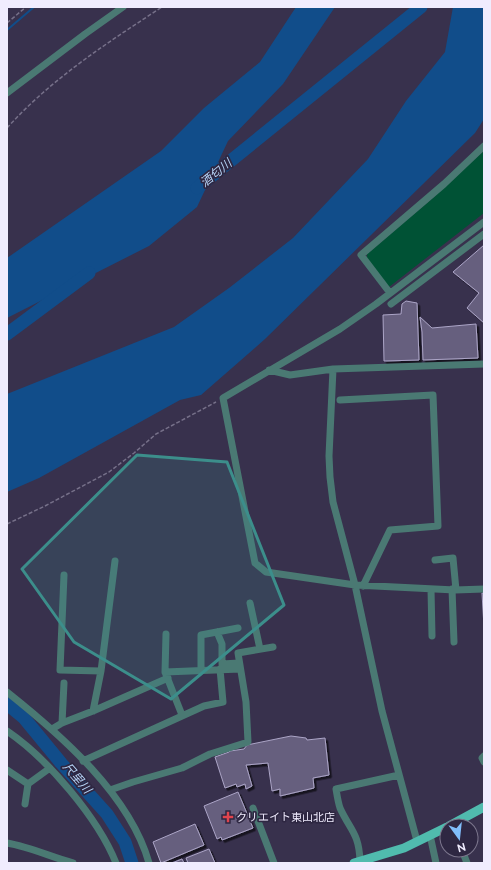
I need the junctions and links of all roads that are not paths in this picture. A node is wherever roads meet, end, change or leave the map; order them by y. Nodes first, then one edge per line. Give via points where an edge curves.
1 (123, 7) edge
2 (7, 93) edge
3 (484, 146) edge
4 (484, 222) edge
5 (484, 234) edge
6 (390, 293) junction
7 (391, 304) dead end
8 (484, 364) edge
9 (333, 369) junction
10 (269, 370) junction
11 (340, 400) dead end
12 (435, 560) dead end
13 (115, 561) dead end
14 (64, 575) dead end
15 (355, 585) junction
16 (363, 586) junction
17 (431, 589) junction
18 (484, 589) edge
19 (454, 590) junction
20 (250, 603) dead end
21 (238, 628) dead end
22 (217, 632) junction
23 (166, 634) dead end
24 (432, 636) dead end
25 (454, 642) dead end
26 (273, 647) dead end
27 (260, 649) junction
28 (240, 666) junction
29 (220, 669) junction
30 (201, 670) junction
31 (101, 671) junction
32 (166, 675) junction
33 (64, 683) dead end
34 (7, 692) edge
35 (93, 711) junction
36 (182, 716) junction
37 (62, 723) junction
38 (52, 729) junction
39 (7, 731) edge
40 (484, 756) edge
41 (84, 761) junction
42 (484, 762) edge
43 (50, 768) junction
44 (7, 770) edge
45 (399, 774) junction
46 (28, 784) junction
47 (110, 790) junction
48 (25, 804) dead end
49 (484, 807) edge
50 (252, 808) dead end
51 (464, 818) edge
52 (439, 831) edge
53 (430, 835) junction
54 (417, 841) junction
55 (7, 843) edge
56 (57, 861) edge
57 (357, 862) edge
58 (73, 863) edge
59 (116, 863) edge
60 (149, 863) edge
61 (274, 863) edge
62 (436, 863) edge

1 - 2 street
3 - 6 street via 361,255
4 - 6 street
5 - 7 street
6 - 10 street via 340,329
8 - 9 street
9 - 10 street via 290,375
9 - 15 street via 330,477 333,502
10 - 15 street via 223,398 255,563 266,572
11 - 16 street via 433,395 438,526 390,530
12 - 19 street via 453,558
13 - 31 street
14 - 31 street via 60,670
15 - 16 street
15 - 45 street via 382,711
16 - 17 street
17 - 19 street
17 - 24 street
18 - 19 street
19 - 25 street
20 - 27 street
21 - 22 street
22 - 28 street via 222,644 222,664
22 - 30 street via 201,635
23 - 32 street
26 - 27 street
27 - 28 street via 238,653
28 - 29 street
28 - 47 street via 246,702 248,742 210,754 182,768
29 - 30 street
29 - 36 street via 223,702 204,706
30 - 32 street
31 - 35 street
32 - 35 street
32 - 36 street
33 - 37 street
34 - 38 street
35 - 37 street
36 - 41 street
37 - 38 street
38 - 41 street
39 - 43 street
40 - 42 street
41 - 47 street
43 - 46 street
43 - 59 street via 91,818
44 - 46 street
45 - 54 street
45 - 57 street via 336,789 340,807 360,847
46 - 48 street
47 - 60 street via 133,824
49 - 51 main road
50 - 61 street
52 - 53 main road
53 - 54 main road
53 - 62 street
54 - 57 main road via 404,848
55 - 56 street via 24,846
56 - 58 street

